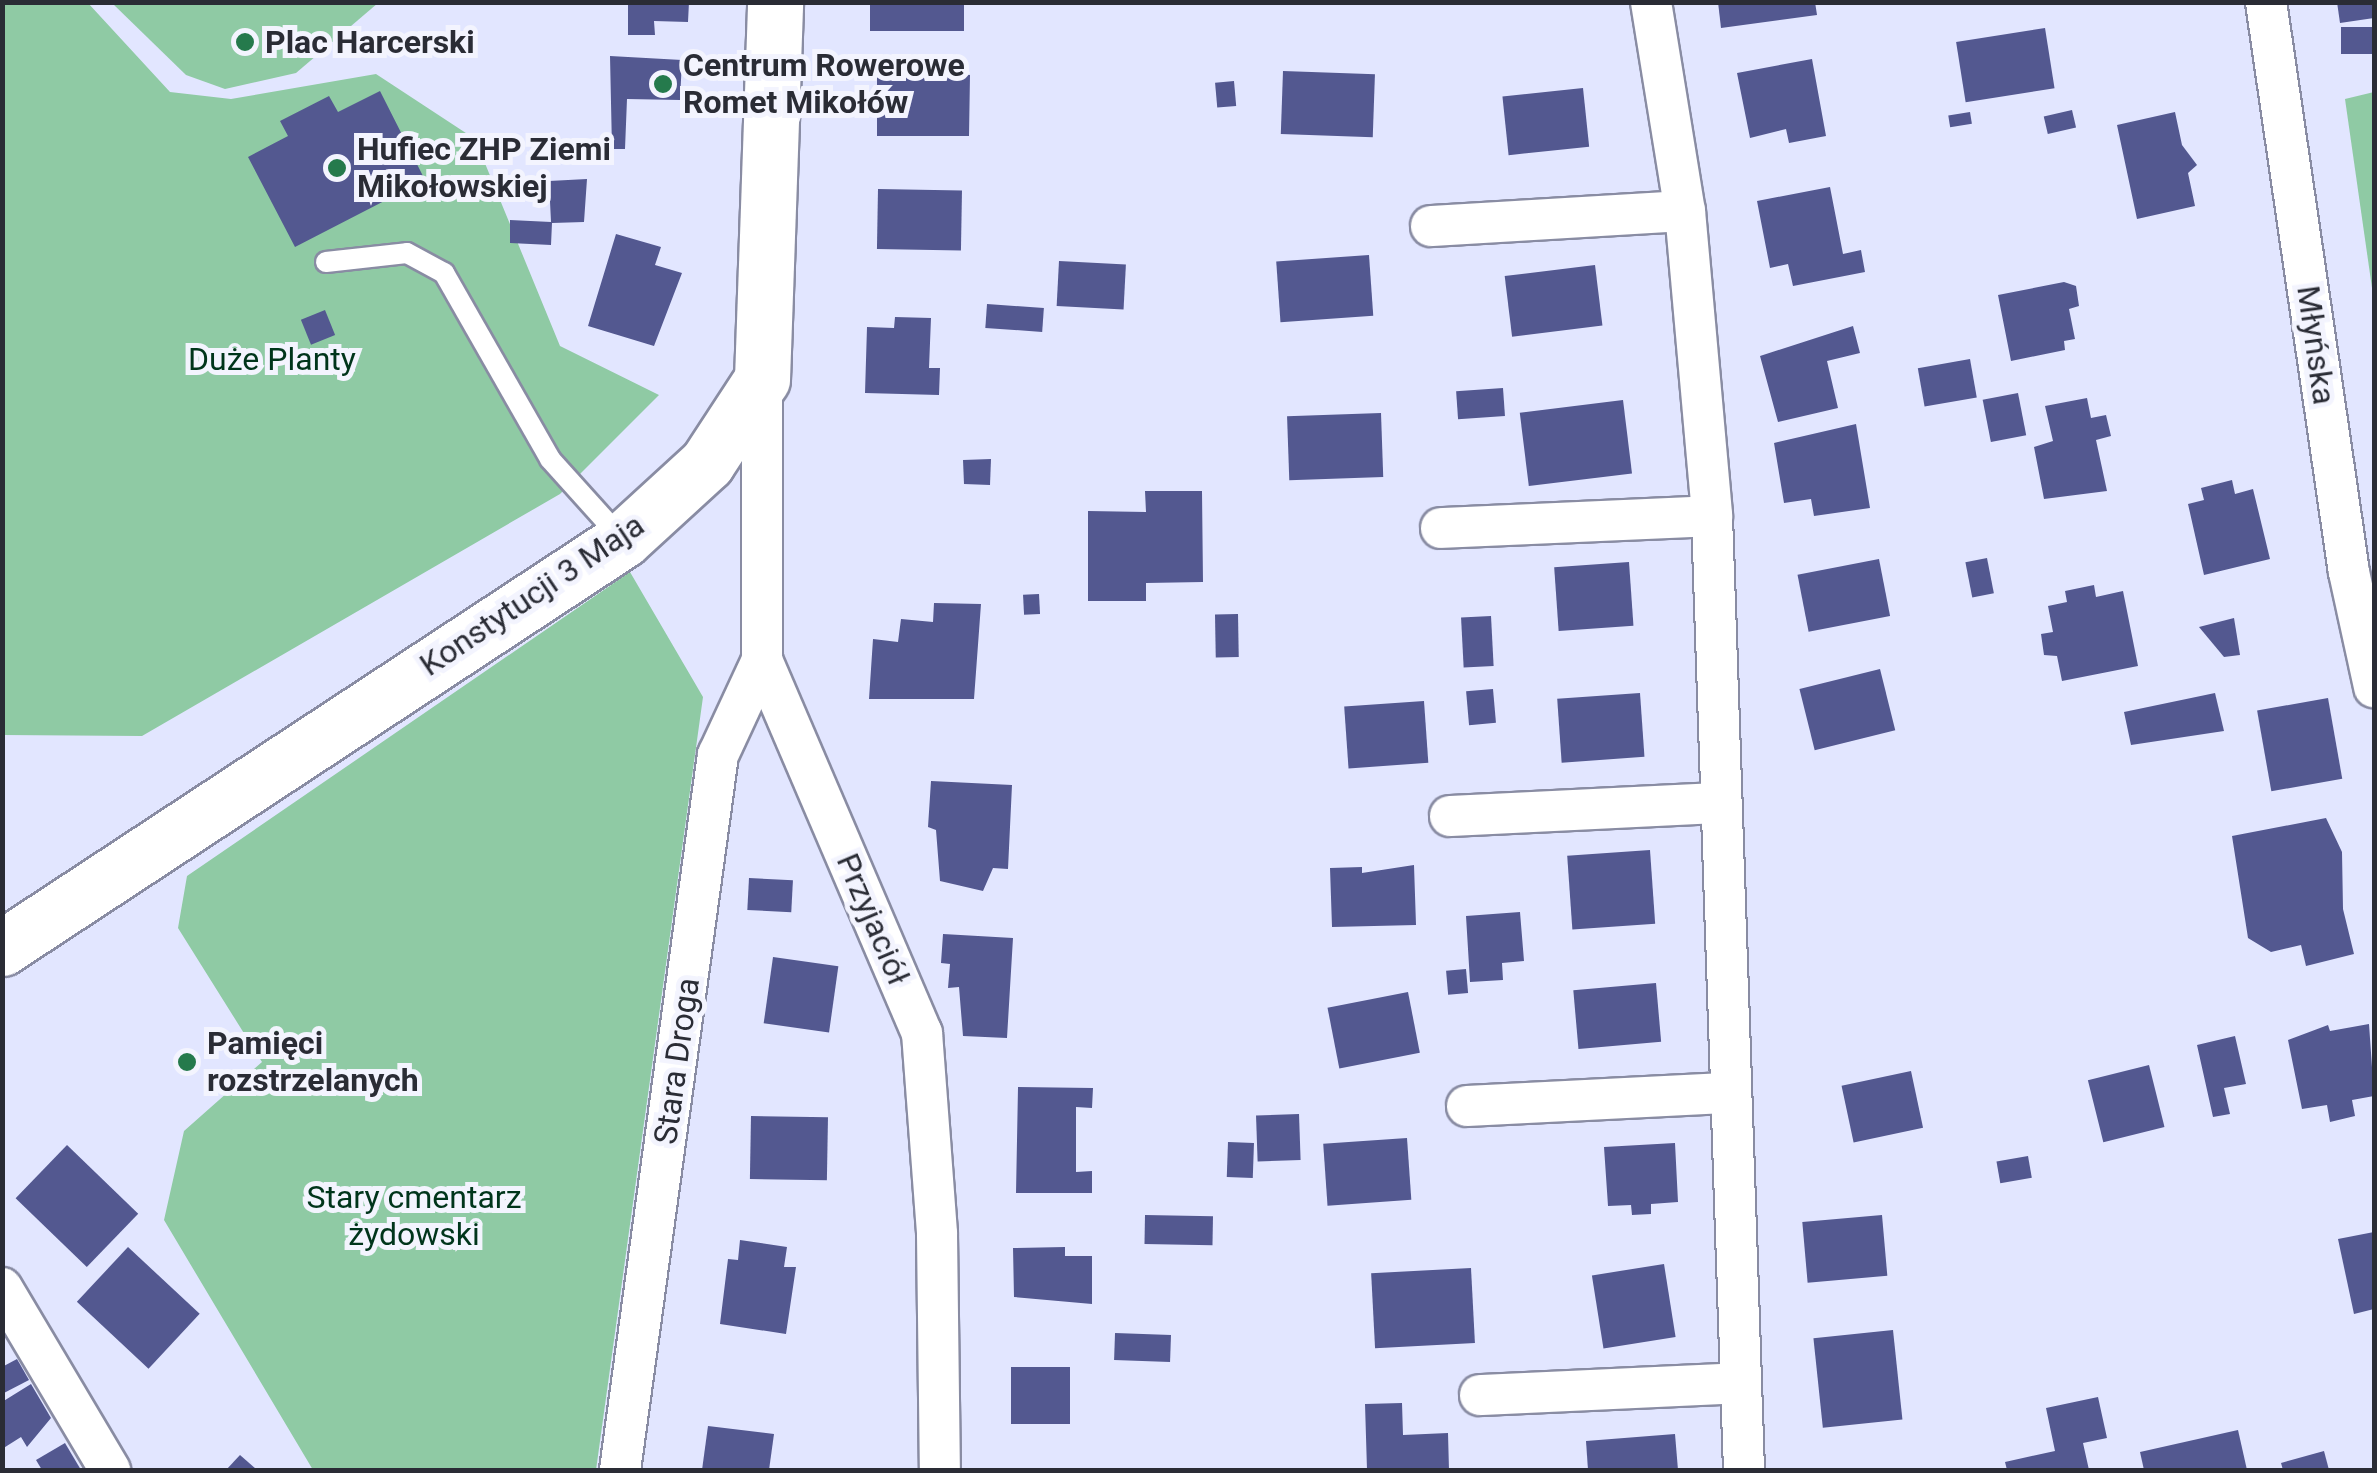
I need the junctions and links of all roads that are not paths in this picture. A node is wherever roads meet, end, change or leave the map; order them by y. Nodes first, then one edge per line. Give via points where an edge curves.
1 (774, 2) edge
2 (1651, 2) edge
3 (2266, 2) edge
4 (1685, 211) junction
5 (1431, 226) dead end
6 (326, 262) dead end
7 (762, 379) junction
8 (1712, 516) junction
9 (1441, 528) dead end
10 (623, 540) junction
11 (762, 660) junction
12 (2374, 686) edge
13 (1718, 803) junction
14 (1450, 816) dead end
15 (2, 948) edge
16 (1725, 1093) junction
17 (1466, 1106) dead end
18 (2, 1288) edge
19 (1740, 1383) junction
20 (1480, 1395) dead end
21 (110, 1470) edge
22 (620, 1470) edge
23 (940, 1470) edge
24 (1744, 1470) edge

1 - 7 street
2 - 4 street
3 - 12 street, Młyńska via 2349,572
4 - 5 street
4 - 8 street
6 - 10 lane via 407,253 444,273 550,459
7 - 10 street, Konstytucji 3 Maja via 707,463
7 - 11 street, Przyjaciół
8 - 9 street
8 - 13 street
10 - 15 street, Konstytucji 3 Maja
11 - 22 street, Stara Droga via 718,755
11 - 23 street, Przyjaciół via 922,1033 938,1234
13 - 14 street
13 - 16 street
16 - 17 street
16 - 19 street
18 - 21 street
19 - 20 street
19 - 24 street

